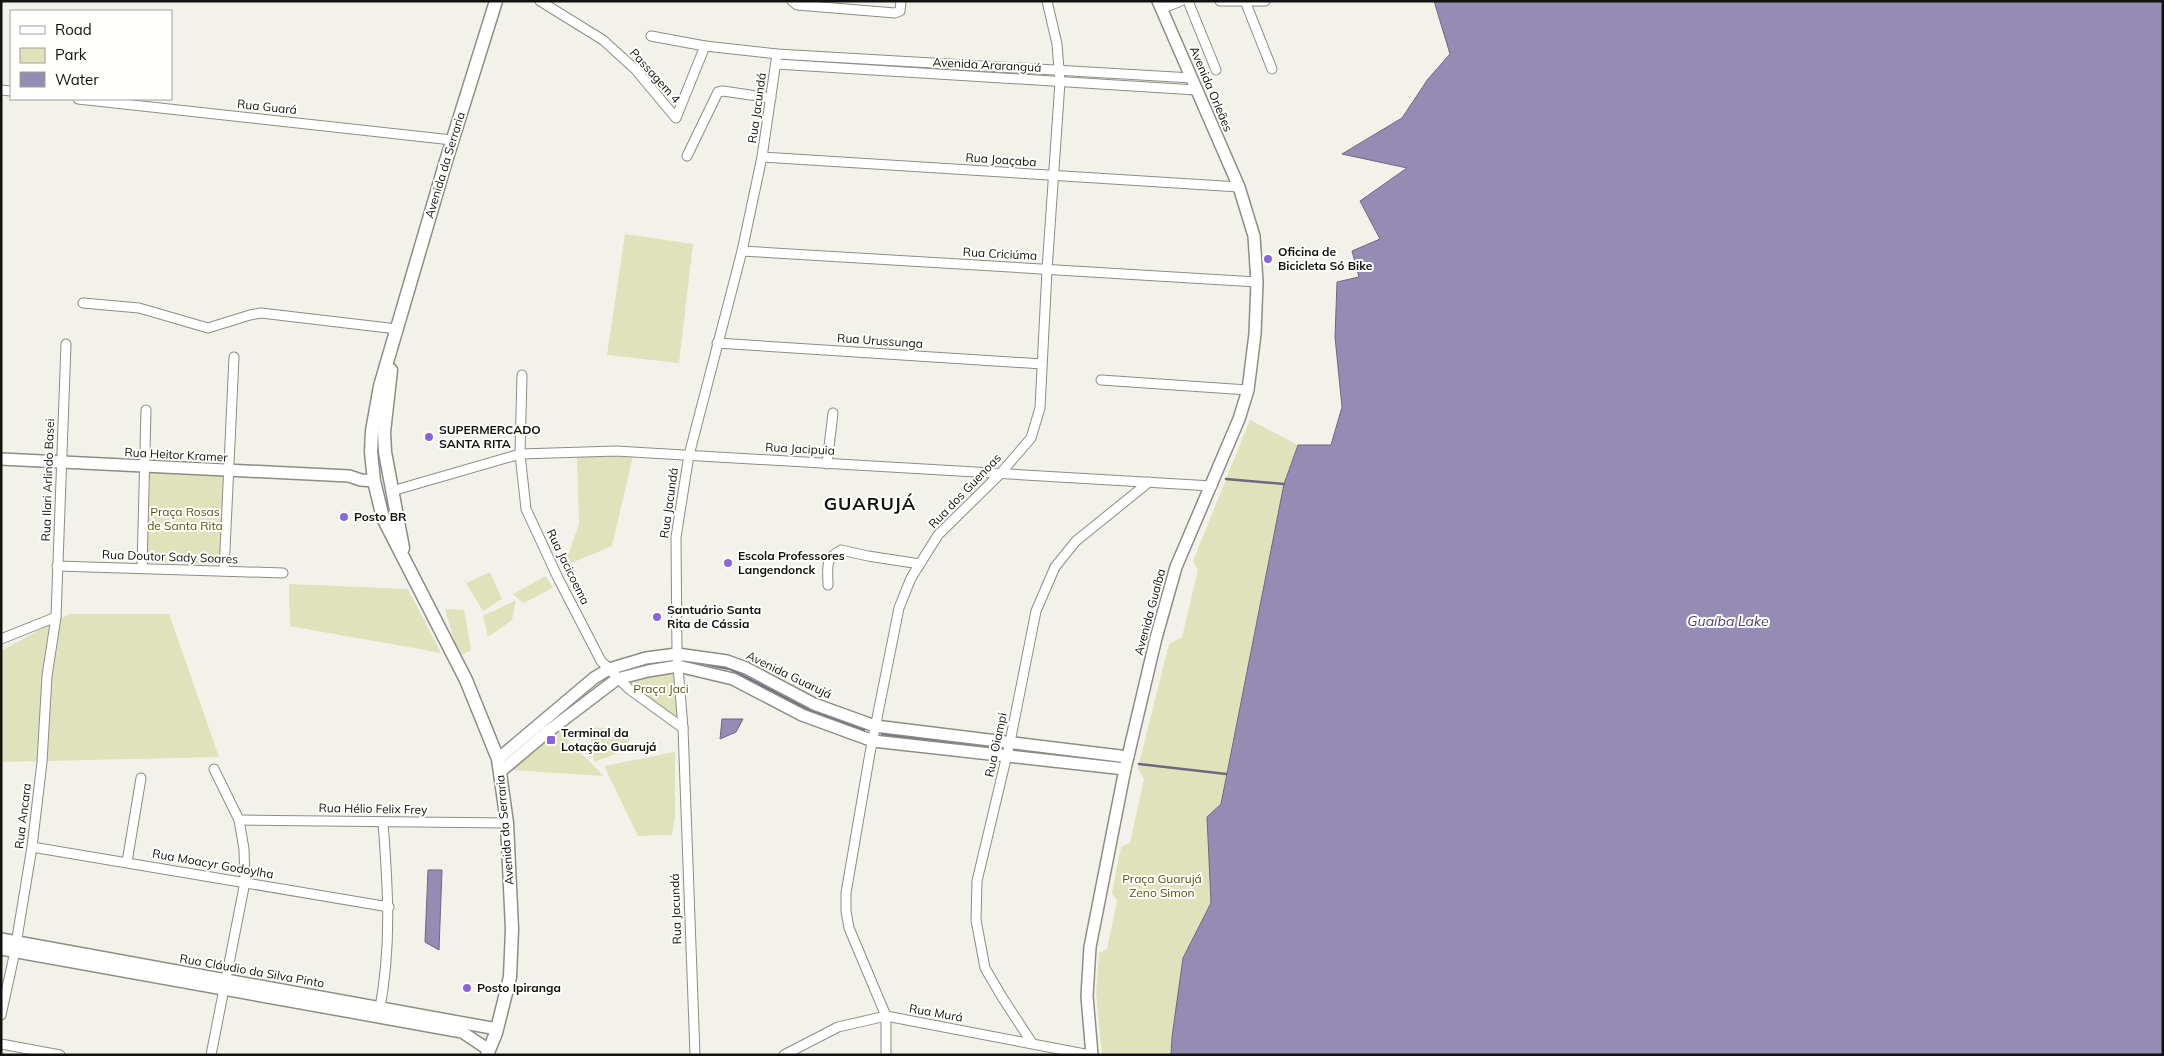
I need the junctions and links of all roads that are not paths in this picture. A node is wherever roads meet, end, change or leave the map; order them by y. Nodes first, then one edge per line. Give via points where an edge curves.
1 (496, 1) edge
2 (540, 1) edge
3 (792, 1) edge
4 (902, 1) edge
5 (1047, 1) edge
6 (1181, 1) edge
7 (1188, 1) edge
8 (1220, 1) edge
9 (1265, 1) edge
10 (1245, 2) edge
11 (1160, 5) edge
12 (651, 36) dead end
13 (705, 46) junction
14 (776, 59) junction
15 (870, 60) junction
16 (938, 64) junction
17 (1272, 69) dead end
18 (870, 70) junction
19 (1216, 70) dead end
20 (1060, 72) junction
21 (938, 75) junction
22 (1192, 78) junction
23 (1060, 82) junction
24 (1196, 90) junction
25 (771, 98) junction
26 (87, 100) edge
27 (452, 140) junction
28 (687, 156) dead end
29 (762, 158) junction
30 (1054, 176) junction
31 (1239, 187) junction
32 (742, 252) junction
33 (1047, 270) junction
34 (1257, 282) junction
35 (82, 303) dead end
36 (397, 328) junction
37 (717, 343) junction
38 (66, 344) dead end
39 (234, 356) dead end
40 (1042, 364) junction
41 (522, 375) dead end
42 (1101, 380) dead end
43 (1248, 390) junction
44 (146, 410) dead end
45 (833, 412) dead end
46 (520, 454) junction
47 (689, 455) junction
48 (1, 459) edge
49 (62, 462) junction
50 (827, 464) junction
51 (145, 467) junction
52 (229, 472) junction
53 (388, 474) junction
54 (1000, 474) junction
55 (373, 477) junction
56 (1149, 482) junction
57 (1212, 486) junction
58 (392, 491) junction
59 (397, 513) junction
60 (383, 518) junction
61 (406, 563) junction
62 (920, 564) junction
63 (57, 566) junction
64 (142, 568) junction
65 (224, 571) junction
66 (282, 573) dead end
67 (828, 585) dead end
68 (56, 617) junction
69 (1, 639) edge
70 (678, 654) junction
71 (678, 666) junction
72 (609, 669) junction
73 (617, 679) junction
74 (876, 726) junction
75 (683, 728) junction
76 (872, 740) junction
77 (1010, 742) junction
78 (1006, 756) junction
79 (1128, 757) junction
80 (498, 759) junction
81 (214, 769) dead end
82 (1125, 769) junction
83 (501, 772) junction
84 (141, 778) dead end
85 (239, 820) junction
86 (383, 822) junction
87 (507, 823) junction
88 (32, 847) junction
89 (127, 862) junction
90 (245, 882) junction
91 (389, 907) junction
92 (1, 939) edge
93 (15, 946) junction
94 (1, 949) edge
95 (226, 985) junction
96 (379, 1013) junction
97 (1, 1015) edge
98 (886, 1016) junction
99 (497, 1029) junction
100 (1032, 1043) junction
101 (1, 1044) edge
102 (488, 1053) edge
103 (60, 1055) edge
104 (211, 1055) edge
105 (695, 1055) edge
106 (784, 1055) edge
107 (886, 1055) edge
108 (1091, 1055) edge

1 - 27 main road, Avenida da Serraria
2 - 13 street, Passagem 4 via 603,40 636,70 676,118
3 - 4 street via 797,5 895,14 900,11
5 - 20 street, Rua dos Guenoas
6 - 11 street
7 - 19 street
8 - 10 street
9 - 10 street
10 - 17 street
11 - 22 street, Avenida Orleães
12 - 13 street
13 - 14 street
14 - 15 street, Avenida Araranguá
14 - 18 street, Avenida Araranguá
14 - 25 street, Rua Jacundá
15 - 16 street, Avenida Araranguá
15 - 18 street
16 - 20 street, Avenida Araranguá
16 - 21 street
18 - 21 street, Avenida Araranguá
20 - 22 street, Avenida Araranguá
20 - 23 street, Rua dos Guenoas
21 - 23 street, Avenida Araranguá
22 - 24 street, Avenida Orleães
23 - 24 street, Avenida Araranguá
23 - 30 street, Rua dos Guenoas
24 - 31 street, Avenida Orleães
25 - 28 street via 723,90 718,92
25 - 29 street, Rua Jacundá
26 - 27 street, Rua Guará
27 - 36 main road, Avenida da Serraria
29 - 30 street, Rua Joaçaba
29 - 32 street, Rua Jacundá
30 - 31 street, Rua Joaçaba
30 - 33 street, Rua dos Guenoas
31 - 34 street, Avenida Guaíba via 1254,236
32 - 33 street, Rua Criciúma
32 - 37 street, Rua Jacundá
33 - 34 street, Rua Criciúma
33 - 40 street, Rua dos Guenoas
34 - 43 street, Avenida Guaíba
35 - 36 street via 139,308 208,328 261,313
36 - 53 main road, Avenida da Serraria via 384,432
36 - 55 main road, Avenida da Serraria via 380,386 372,431
37 - 40 street, Rua Urussunga
37 - 47 street, Rua Jacundá
38 - 49 street, Rua Ilari Arlindo Basei
39 - 52 street
40 - 54 street, Rua dos Guenoas via 1040,408 1031,438
41 - 46 street, Rua Jacicoema
42 - 43 street
43 - 57 street, Avenida Guaíba
44 - 51 street
45 - 50 street
46 - 47 street, Rua Jacipuia via 616,451
46 - 58 street, Rua Jacipuia
46 - 72 street, Rua Jacicoema via 526,509 600,661
47 - 50 street, Rua Jacipuia
47 - 70 street, Rua Jacundá via 676,537
48 - 49 street, Rua Heitor Kramer
49 - 51 street, Rua Heitor Kramer
49 - 63 street, Rua Ilari Arlindo Basei
50 - 54 street, Rua Jacipuia
51 - 52 street, Rua Heitor Kramer
51 - 64 street
52 - 55 street, Rua Heitor Kramer via 349,476 361,473
52 - 65 street
53 - 55 street, Rua Heitor Kramer
53 - 58 main road, Avenida da Serraria
54 - 56 street, Rua Jacipuia
54 - 62 street, Rua dos Guenoas via 938,535
55 - 60 main road, Avenida da Serraria
56 - 57 street, Rua Jacipuia
56 - 77 street, Rua Oiampi via 1076,541 1055,567 1036,611
57 - 79 street, Avenida Guaíba via 1176,567
58 - 59 main road, Avenida da Serraria
59 - 60 main road via 392,518
59 - 61 main road, Avenida da Serraria
60 - 61 main road, Avenida da Serraria
61 - 80 main road, Avenida da Serraria via 466,680
62 - 67 street via 841,550 828,562
62 - 74 street, Rua dos Guenoas via 900,608
63 - 64 street, Rua Doutor Sady Soares
63 - 68 street, Rua Ilari Arlindo Basei
64 - 65 street, Rua Doutor Sady Soares
65 - 66 street, Rua Doutor Sady Soares
68 - 69 street
68 - 88 street, Rua Ancara via 47,676 42,762
70 - 71 street, Rua Jacundá
70 - 72 street, Avenida Guarujá via 646,658
70 - 74 street, Avenida Guarujá via 727,661 814,704
71 - 73 street
71 - 75 street, Rua Jacundá
71 - 76 street via 733,679 802,715
72 - 73 street, Rua Jacicoema
72 - 80 street, Avenida Guarujá
73 - 75 street, Rua Jacicoema
73 - 83 street
74 - 76 street, Rua dos Guenoas
74 - 77 street, Avenida Guarujá
75 - 105 street, Rua Jacundá
76 - 78 street
76 - 98 street, Rua dos Guenoas via 846,893 846,911 849,928
77 - 78 street, Rua Oiampi
77 - 79 street, Avenida Guarujá
78 - 82 street
78 - 100 street, Rua Oiampi via 976,881 976,920 985,968
79 - 82 street, Avenida Guaíba
80 - 83 main road, Avenida da Serraria
81 - 85 street
82 - 108 street, Avenida Guaíba via 1090,946 1087,996
83 - 87 main road, Avenida da Serraria
84 - 89 street
85 - 86 street, Rua Hélio Felix Frey
85 - 90 street
86 - 87 street, Rua Hélio Felix Frey
86 - 91 street
87 - 99 main road, Avenida da Serraria via 512,930 510,977
88 - 89 street, Rua Moacyr Godoylha
88 - 93 street, Rua Ancara
89 - 90 street, Rua Moacyr Godoylha
90 - 91 street, Rua Moacyr Godoylha
90 - 95 street
91 - 96 street via 388,954
92 - 93 street, Rua Cláudio da Silva Pinto
93 - 94 street, Rua Cláudio da Silva Pinto
93 - 95 street, Rua Cláudio da Silva Pinto
93 - 97 street, Rua Ancara
95 - 96 street, Rua Cláudio da Silva Pinto
95 - 104 street
96 - 99 street, Rua Cláudio da Silva Pinto
96 - 102 street, Rua Cláudio da Silva Pinto via 462,1032
98 - 100 street, Rua Murá
98 - 106 street, Rua Murá via 838,1027
98 - 107 street, Rua dos Guenoas
99 - 102 main road, Avenida da Serraria
100 - 108 street, Rua Murá
101 - 103 street

